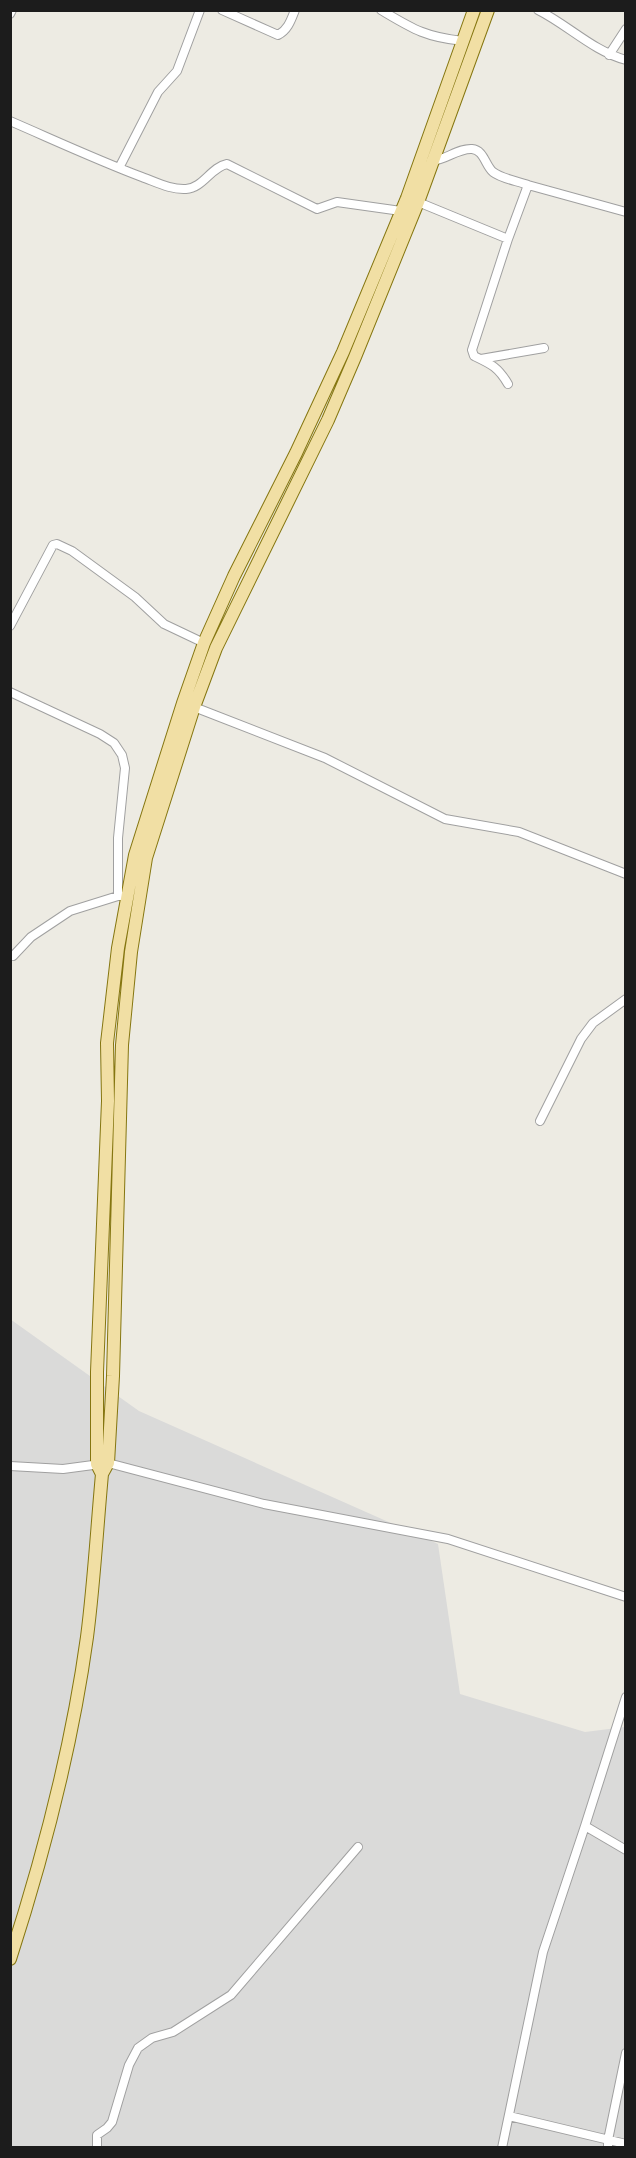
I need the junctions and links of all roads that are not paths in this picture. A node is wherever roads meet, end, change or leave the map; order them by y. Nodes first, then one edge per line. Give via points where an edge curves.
1 (200, 10) edge
2 (222, 10) edge
3 (295, 10) edge
4 (381, 10) edge
5 (474, 10) edge
6 (488, 10) edge
7 (538, 10) edge
8 (626, 29) edge
9 (464, 40) junction
10 (609, 55) junction
11 (626, 60) edge
12 (10, 121) edge
13 (432, 161) junction
14 (119, 168) junction
15 (528, 185) junction
16 (418, 202) junction
17 (401, 211) junction
18 (626, 212) edge
19 (508, 239) junction
20 (544, 348) dead end
21 (481, 359) junction
22 (508, 384) dead end
23 (10, 626) edge
24 (204, 643) junction
25 (10, 692) edge
26 (194, 707) junction
27 (626, 874) edge
28 (122, 896) junction
29 (11, 953) edge
30 (626, 999) edge
31 (540, 1121) dead end
32 (10, 1466) edge
33 (102, 1467) junction
34 (626, 1597) edge
35 (626, 1697) edge
36 (585, 1826) junction
37 (358, 1846) dead end
38 (626, 1850) edge
39 (10, 1959) edge
40 (626, 2053) edge
41 (509, 2116) junction
42 (608, 2144) edge
43 (626, 2144) edge
44 (97, 2148) edge
45 (502, 2148) edge

1 - 14 street via 177,71 158,92
2 - 3 street via 278,35 288,27
4 - 9 street via 416,31 437,38
5 - 9 main road
6 - 13 main road
7 - 10 street
8 - 10 street
9 - 17 main road
10 - 11 street
12 - 14 street
13 - 15 street via 474,149 490,170
13 - 16 main road
14 - 17 street via 172,188 188,189 219,165 228,164 316,209 337,202
15 - 18 street
15 - 19 street
16 - 19 street
16 - 26 main road via 328,420 216,648
17 - 24 main road via 320,403
19 - 21 street via 473,345 474,356
20 - 21 street
21 - 22 street via 500,371
23 - 24 street via 53,545 62,544 135,597 164,624
24 - 28 main road
25 - 28 street via 100,734 114,743 122,755 125,768 118,838
26 - 27 street via 326,758 446,819 519,832
26 - 33 main road via 146,858 131,952 122,1056 114,1365
28 - 29 street via 70,911
28 - 33 main road via 107,1043 97,1371
30 - 31 street via 593,1023 581,1039
32 - 33 street
33 - 34 street via 448,1539
33 - 39 main road via 87,1637 75,1709 34,1887
35 - 36 street
36 - 38 street
36 - 41 street via 543,1952
37 - 44 street via 231,1995 173,2032 152,2038 138,2048 112,2122 97,2135
40 - 42 street
41 - 42 street
41 - 45 street
42 - 43 street

